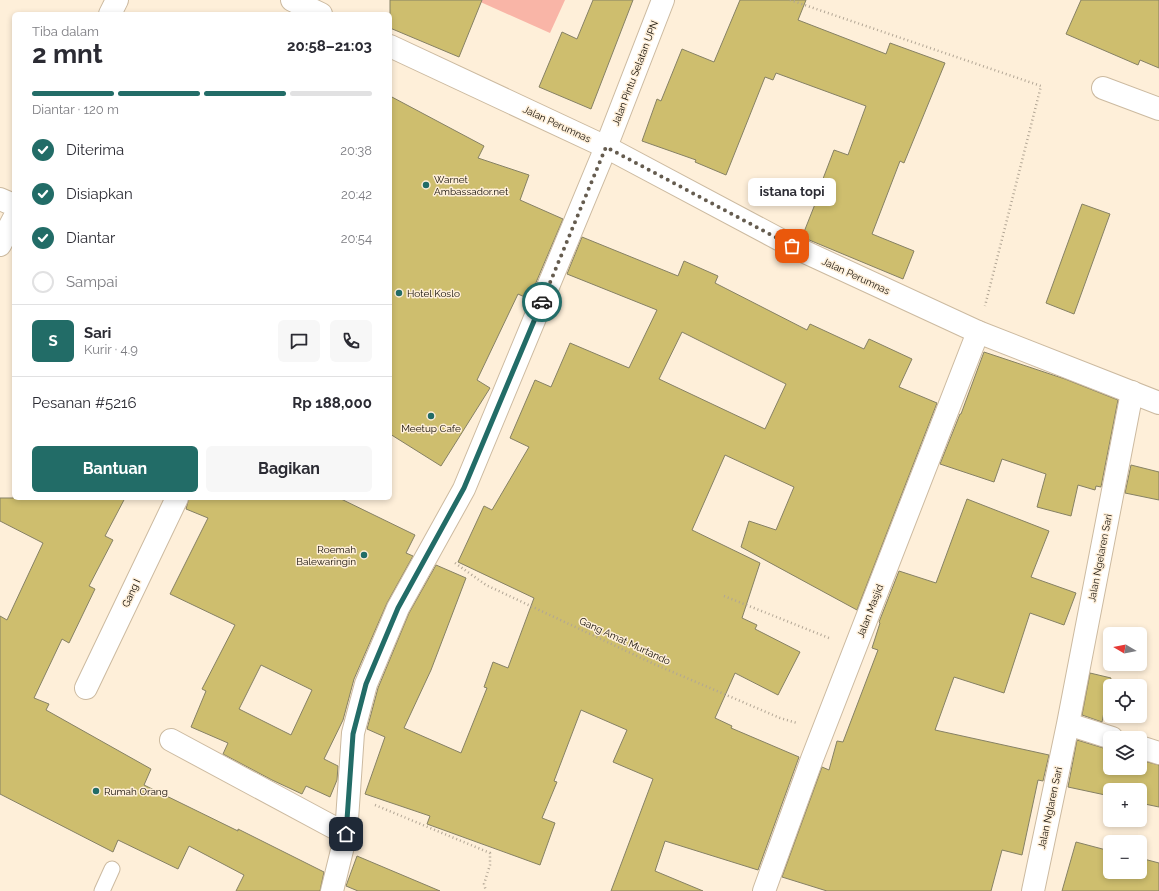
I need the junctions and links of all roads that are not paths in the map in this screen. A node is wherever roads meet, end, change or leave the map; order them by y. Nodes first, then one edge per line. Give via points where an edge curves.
1 (117, 0) edge
2 (292, 0) edge
3 (663, 0) edge
4 (111, 12) edge
5 (317, 12) edge
6 (392, 49) edge
7 (1103, 88) dead end
8 (1159, 109) edge
9 (606, 147) junction
10 (0, 199) edge
11 (12, 204) edge
12 (12, 222) edge
13 (0, 245) edge
14 (978, 332) junction
15 (1132, 392) junction
16 (1159, 403) edge
17 (176, 500) edge
18 (86, 688) dead end
19 (1068, 724) junction
20 (1103, 735) edge
21 (170, 740) dead end
22 (1147, 749) edge
23 (1159, 753) edge
24 (346, 834) junction
25 (112, 869) dead end
26 (102, 891) edge
27 (332, 891) edge
28 (764, 891) edge
29 (1033, 891) edge

1 - 4 street
2 - 5 street
3 - 9 street, Jalan Pintu Selatan UPN
6 - 9 street, Jalan Perumnas
7 - 8 street
9 - 14 street, Jalan Perumnas via 792,246
9 - 24 street, Jalan Pintu Selatan UPN via 464,488 398,608 366,684 353,734
10 - 11 street
12 - 13 street
14 - 15 street, Jalan Perumnas
14 - 28 street, Jalan Masjid
15 - 16 street, Jalan Perumnas
15 - 19 street, Jalan Ngelaren Sari
17 - 18 street, Gang I
19 - 20 street
19 - 29 street, Jalan Nglaren Sari
21 - 24 street
22 - 23 street
24 - 27 street, Jalan Pintu Selatan UPN
25 - 26 lane

